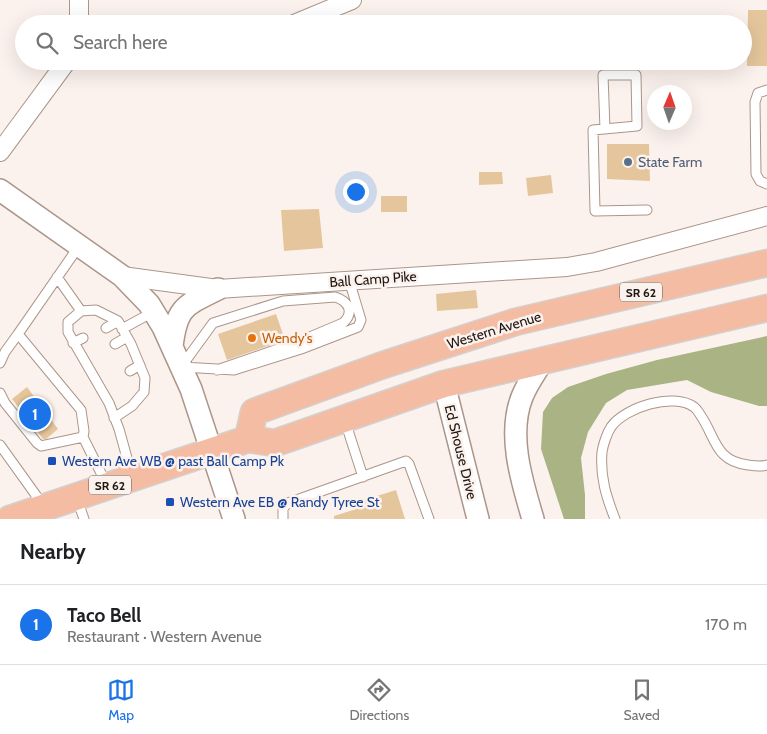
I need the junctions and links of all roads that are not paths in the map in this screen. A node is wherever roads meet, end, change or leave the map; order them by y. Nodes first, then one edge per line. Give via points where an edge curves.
1 (80, 0) edge
2 (352, 0) edge
3 (79, 15) edge
4 (316, 15) edge
5 (60, 70) edge
6 (767, 90) edge
7 (605, 129) junction
8 (0, 152) edge
9 (767, 184) edge
10 (0, 190) edge
11 (647, 210) dead end
12 (767, 216) edge
13 (79, 246) junction
14 (767, 263) edge
15 (122, 276) junction
16 (57, 277) junction
17 (349, 280) junction
18 (218, 289) junction
19 (767, 308) edge
20 (81, 311) junction
21 (153, 312) junction
22 (515, 322) junction
23 (106, 328) dead end
24 (122, 329) junction
25 (18, 334) junction
26 (83, 338) dead end
27 (73, 343) junction
28 (114, 344) dead end
29 (172, 346) junction
30 (93, 356) dead end
31 (543, 360) junction
32 (84, 362) junction
33 (0, 363) edge
34 (140, 365) junction
35 (181, 367) junction
36 (217, 370) junction
37 (130, 371) dead end
38 (444, 384) junction
39 (0, 393) edge
40 (114, 418) junction
41 (344, 418) junction
42 (82, 437) junction
43 (248, 439) junction
44 (0, 444) edge
45 (460, 449) junction
46 (211, 452) junction
47 (767, 465) edge
48 (132, 477) junction
49 (364, 477) junction
50 (107, 486) junction
51 (45, 507) junction
52 (80, 508) edge
53 (10, 519) edge
54 (234, 519) edge
55 (284, 519) edge
56 (429, 519) edge
57 (478, 519) edge
58 (492, 519) edge
59 (532, 519) edge
60 (615, 519) edge

1 - 3 street
2 - 4 street
5 - 8 street
6 - 9 lane via 758,93 755,102 756,174
7 - 7 lane via 637,126 636,75 603,76
7 - 11 lane via 593,130 595,211
10 - 13 street, Ball Camp Pike
12 - 17 street, Ball Camp Pike via 567,267
13 - 15 street, Ball Camp Pike
13 - 16 lane
14 - 22 main road, Western Avenue / SR 62
15 - 18 street, Ball Camp Pike
15 - 21 street
16 - 20 lane
16 - 25 lane
17 - 18 street, Ball Camp Pike
17 - 36 lane via 361,320 358,327 301,350 234,370
18 - 29 street via 189,303 180,313
19 - 31 main road, SR 62
20 - 24 lane via 96,310
20 - 27 lane via 68,322
21 - 24 lane
21 - 29 street
22 - 38 main road via 490,340 464,352 446,368
22 - 43 main road, Western Avenue via 254,412
23 - 24 lane
24 - 28 lane
24 - 34 lane
25 - 33 lane
25 - 42 lane via 81,410
26 - 27 lane
27 - 32 lane
29 - 35 street
30 - 32 lane
31 - 38 main road, SR 62
31 - 59 street via 522,397 517,418 516,442
32 - 40 lane via 104,386
34 - 37 lane
34 - 40 lane via 145,378 144,392 132,406
35 - 36 lane
35 - 36 lane via 213,324 283,301 335,297 348,306 349,318 344,323
35 - 46 street
38 - 41 main road, SR 62
38 - 45 street, Ed Shouse Drive
39 - 42 lane via 4,403 41,446
40 - 48 lane
41 - 43 main road, SR 62 via 275,443
41 - 49 lane
42 - 50 lane
43 - 46 main road, SR 62
44 - 51 lane
45 - 57 street, Ed Shouse Drive
45 - 58 street via 480,483
46 - 48 main road, SR 62
46 - 54 street
47 - 60 lane via 735,464 716,446 695,407 678,400 632,410 611,427 602,450 601,474
48 - 50 main road, SR 62
49 - 55 lane via 288,503 283,508
49 - 56 lane via 406,461
50 - 52 main road, SR 62
51 - 52 main road, SR 62
51 - 53 main road, SR 62

